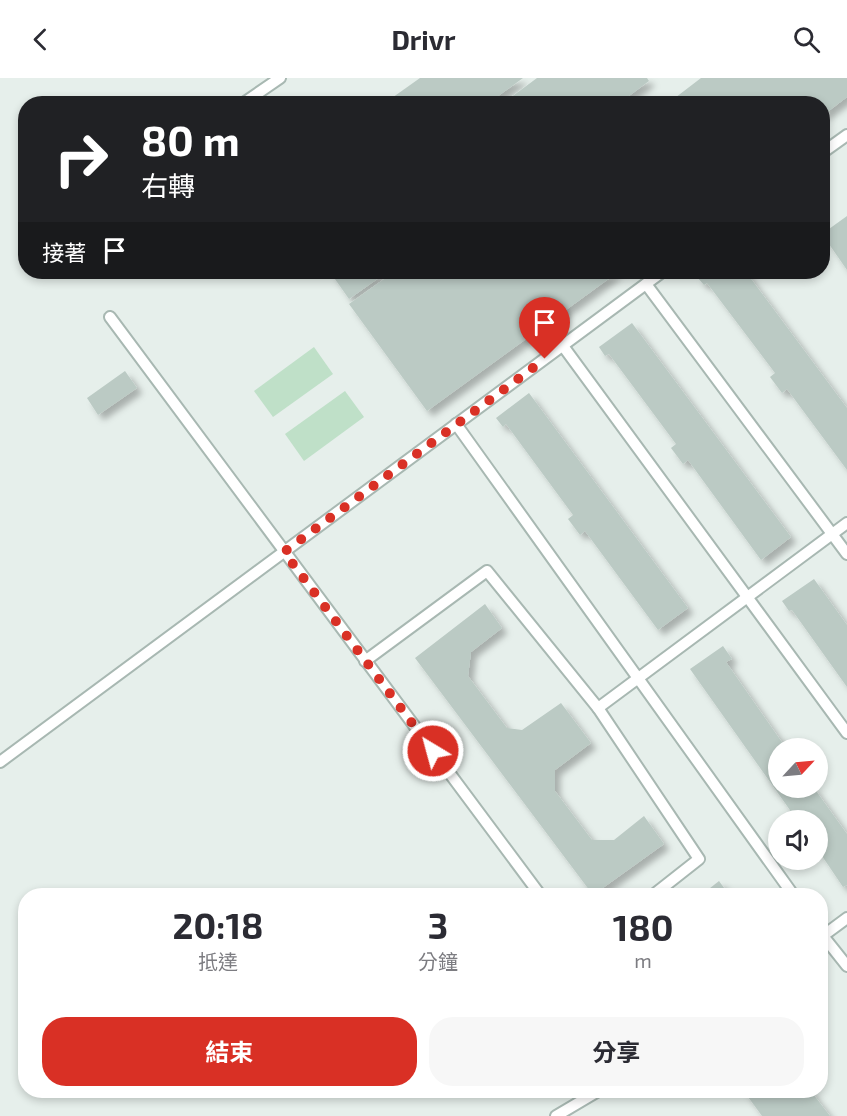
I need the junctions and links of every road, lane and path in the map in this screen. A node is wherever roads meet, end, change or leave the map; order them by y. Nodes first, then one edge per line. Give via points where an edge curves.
1 (280, 78) edge
2 (254, 96) edge
3 (847, 135) edge
4 (830, 147) edge
5 (653, 279) edge
6 (646, 284) junction
7 (110, 317) dead end
8 (562, 345) junction
9 (456, 424) junction
10 (847, 524) edge
11 (832, 534) junction
12 (284, 552) junction
13 (847, 554) edge
14 (747, 596) junction
15 (365, 661) junction
16 (638, 677) junction
17 (598, 708) junction
18 (847, 733) edge
19 (0, 762) edge
20 (535, 888) edge
21 (662, 888) edge
22 (788, 888) edge
23 (847, 918) edge
24 (828, 930) edge
25 (828, 943) edge
26 (847, 966) edge
27 (586, 1098) edge
28 (556, 1116) edge

1 - 2 lane
3 - 4 lane
5 - 6 lane
6 - 8 lane
6 - 11 lane
7 - 12 lane
8 - 9 lane
8 - 14 lane
9 - 12 lane
9 - 16 lane
10 - 11 lane
11 - 13 lane
11 - 14 lane
12 - 15 lane
12 - 19 lane
14 - 16 lane
14 - 18 lane
15 - 17 lane via 487,571
15 - 20 lane
16 - 17 lane
16 - 22 lane
17 - 21 lane via 699,860
23 - 24 lane
25 - 26 lane
27 - 28 lane

